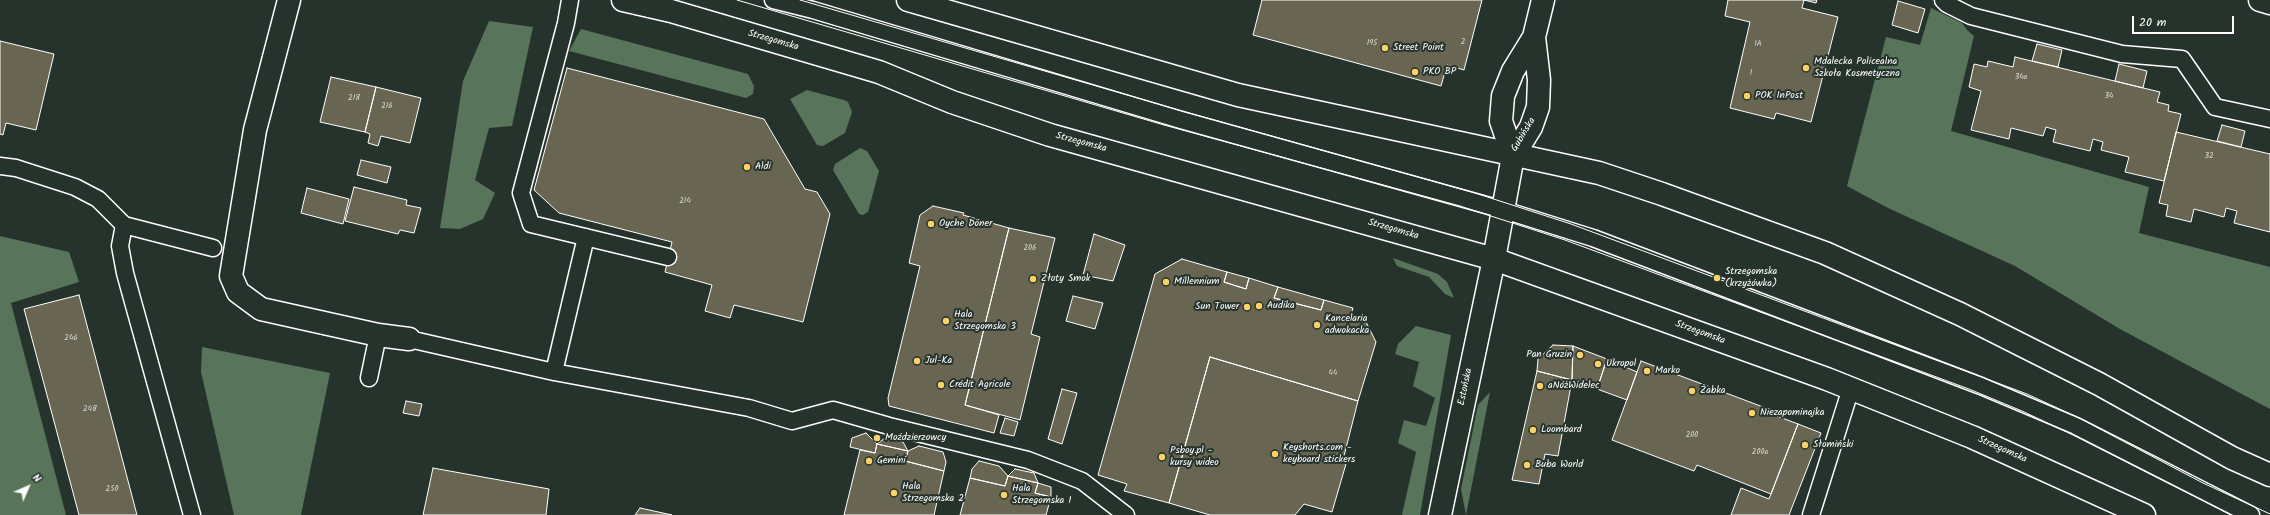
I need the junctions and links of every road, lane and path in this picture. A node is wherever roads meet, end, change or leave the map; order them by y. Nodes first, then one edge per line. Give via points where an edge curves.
1 (289, 0) edge
2 (570, 0) edge
3 (623, 0) edge
4 (773, 0) edge
5 (908, 0) edge
6 (1543, 0) edge
7 (1943, 0) edge
8 (2260, 0) edge
9 (2270, 3) edge
10 (1534, 37) junction
11 (2270, 119) edge
12 (1513, 156) junction
13 (0, 166) edge
14 (1504, 210) junction
15 (124, 225) junction
16 (586, 237) junction
17 (212, 248) dead end
18 (668, 257) dead end
19 (1494, 259) junction
20 (378, 335) junction
21 (410, 339) joint
22 (554, 372) junction
23 (369, 378) dead end
24 (1851, 388) junction
25 (2270, 475) edge
26 (192, 515) edge
27 (1126, 515) edge
28 (1440, 515) edge
29 (1811, 515) edge
30 (2144, 515) edge
31 (2251, 515) edge

1 - 20 main road via 254,130 232,276 238,292 261,309
2 - 16 lane via 521,193 531,224
3 - 19 main road, Strzegomska via 671,11 879,72 952,102 1050,134
4 - 14 lane via 1181,120
5 - 12 main road via 1238,95
6 - 10 main road, Gubińska
7 - 11 lane via 1971,16 2122,54 2182,59 2215,108
8 - 9 main road
10 - 12 main road, Gubińska via 1539,80 1538,107 1531,127
10 - 12 main road, Gubińska via 1513,71 1503,96 1500,121
12 - 14 main road, Estońska
12 - 25 main road via 1615,178 1826,253 1960,314 2099,384 2232,458
13 - 15 lane via 16,168 75,187 98,199
14 - 19 main road, Estońska
14 - 31 lane via 1616,247 1972,382 2076,426
15 - 17 lane
15 - 26 lane via 120,246 125,273
16 - 18 lane
16 - 22 lane
19 - 24 main road, Strzegomska
19 - 28 main road, Estońska
20 - 21 main road
20 - 23 lane
21 - 22 lane
22 - 27 lane via 749,408 792,421 834,410 1028,460 1082,481
24 - 29 lane
24 - 30 main road, Strzegomska via 1972,437

